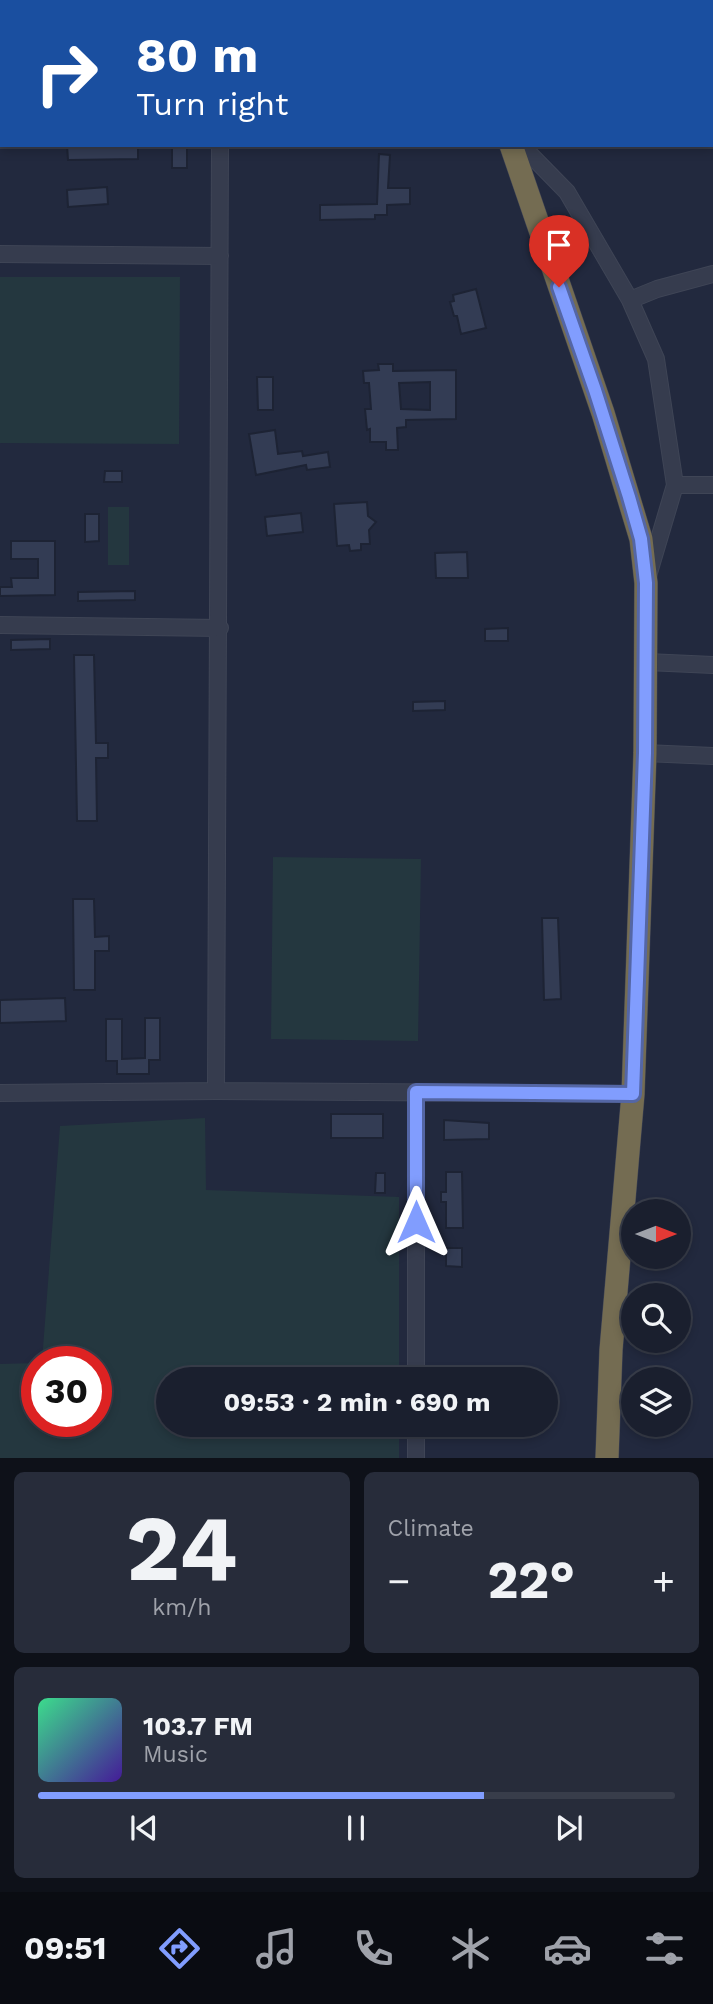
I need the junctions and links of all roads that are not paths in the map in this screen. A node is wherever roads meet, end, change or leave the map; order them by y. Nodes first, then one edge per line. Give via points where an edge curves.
1 (220, 147) edge
2 (512, 147) edge
3 (523, 147) edge
4 (0, 254) edge
5 (220, 256) junction
6 (713, 274) edge
7 (630, 300) junction
8 (675, 485) junction
9 (713, 485) edge
10 (646, 583) junction
11 (0, 625) edge
12 (220, 628) junction
13 (647, 662) junction
14 (713, 665) edge
15 (645, 753) junction
16 (713, 756) edge
17 (216, 1091) junction
18 (416, 1092) junction
19 (0, 1093) edge
20 (633, 1094) junction
21 (416, 1367) edge
22 (416, 1437) edge
23 (416, 1458) edge
24 (607, 1458) edge

1 - 5 street
2 - 10 highway via 603,414 641,539
3 - 7 street via 567,192
4 - 5 street
5 - 12 street
6 - 7 street
7 - 8 street via 656,359
8 - 9 street
8 - 10 street
10 - 13 highway
11 - 12 street
12 - 17 street
13 - 14 street
13 - 15 highway
15 - 16 street
15 - 20 highway
17 - 18 street
17 - 19 street
18 - 20 street
18 - 21 street
20 - 24 highway via 611,1350
22 - 23 street

